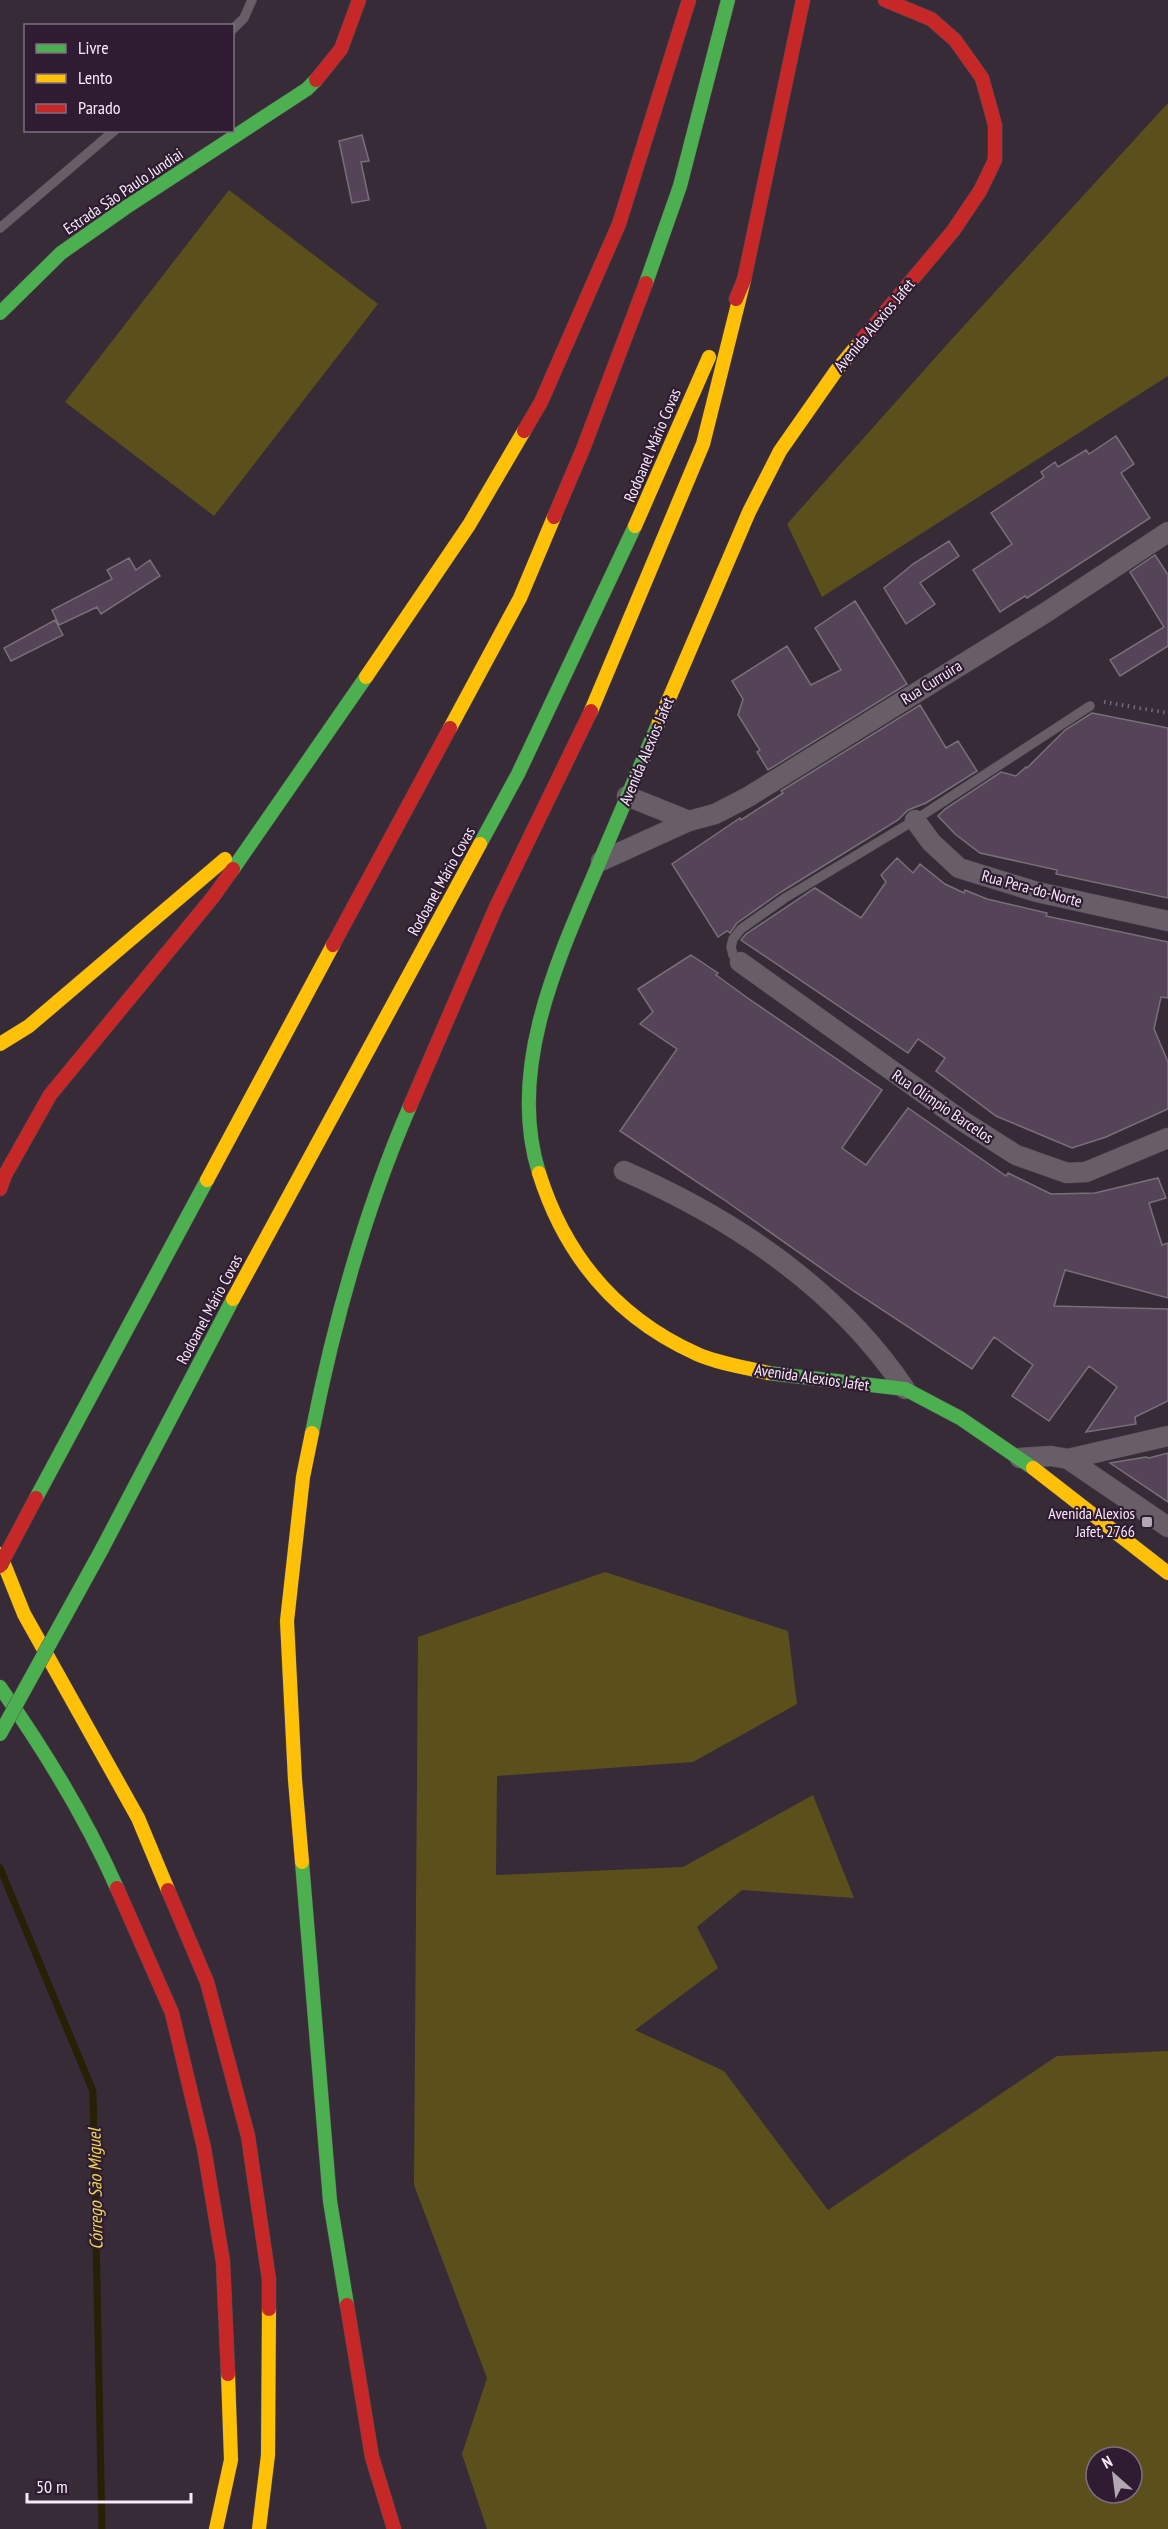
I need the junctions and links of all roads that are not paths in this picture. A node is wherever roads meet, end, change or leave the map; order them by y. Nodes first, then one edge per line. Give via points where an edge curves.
1 (252, 0) edge
2 (359, 0) edge
3 (689, 0) edge
4 (728, 0) edge
5 (803, 0) edge
6 (890, 1) edge
7 (234, 28) edge
8 (113, 132) edge
9 (0, 228) edge
10 (744, 280) junction
11 (0, 313) edge
12 (1168, 532) edge
13 (1090, 706) road end
14 (627, 796) junction
15 (915, 820) junction
16 (689, 821) junction
17 (265, 825) junction
18 (601, 861) junction
19 (1168, 921) edge
20 (740, 962) joint
21 (0, 1044) edge
22 (1168, 1138) edge
23 (624, 1171) dead end
24 (0, 1189) edge
25 (905, 1389) junction
26 (1168, 1436) edge
27 (1020, 1458) junction
28 (1068, 1459) junction
29 (1168, 1527) edge
30 (0, 1554) edge
31 (0, 1566) edge
32 (1168, 1574) edge
33 (0, 1687) edge
34 (0, 1734) edge
35 (216, 2529) edge
36 (259, 2529) edge
37 (394, 2529) edge

1 - 7 lane via 244,18
2 - 11 main road, Estrada São Paulo Jundiai via 345,45 331,67 307,89 62,253
3 - 17 main road via 619,224 541,402 469,525
4 - 31 main road, bridge via 680,186 639,305 520,598
5 - 10 main road, Rodoanel Mário Covas
6 - 14 main road, Avenida Alexios Jafet via 931,19 956,40 982,78 995,125 995,160 981,191 953,231 836,371 780,451
8 - 9 lane
10 - 34 main road, Rodoanel Mário Covas, bridge via 612,579 518,774
10 - 37 main road via 703,444 601,691 496,907 398,1132 351,1273 325,1368 303,1477 287,1621 295,1780 329,2190 372,2457
12 - 16 street, Rua Curruira via 748,798
13 - 15 lane
14 - 16 street
14 - 18 main road, Avenida Alexios Jafet
15 - 19 street, Rua Pera-do-Norte via 959,868 1037,892
15 - 20 lane via 741,929 731,947
16 - 18 street, Rua Curruira
17 - 21 main road via 30,1026
17 - 24 main road via 207,905 50,1095 4,1175
18 - 25 main road, Avenida Alexios Jafet via 572,927 541,1015 529,1081 531,1147 548,1202 578,1257 614,1301 659,1334 699,1355 776,1375
20 - 22 street, Rua Olímpio Barcelos via 1016,1155 1067,1173 1086,1172
23 - 25 street, Avenida Alexios Jafet via 725,1221 786,1264 866,1337
25 - 27 main road, Avenida Alexios Jafet via 960,1418
26 - 28 street
27 - 28 street
27 - 32 main road, Avenida Alexios Jafet
28 - 29 street
30 - 36 main road via 24,1614 138,1818 207,1982 248,2136 269,2280 268,2455
33 - 35 main road via 94,1836 172,2013 204,2148 223,2262 231,2460

